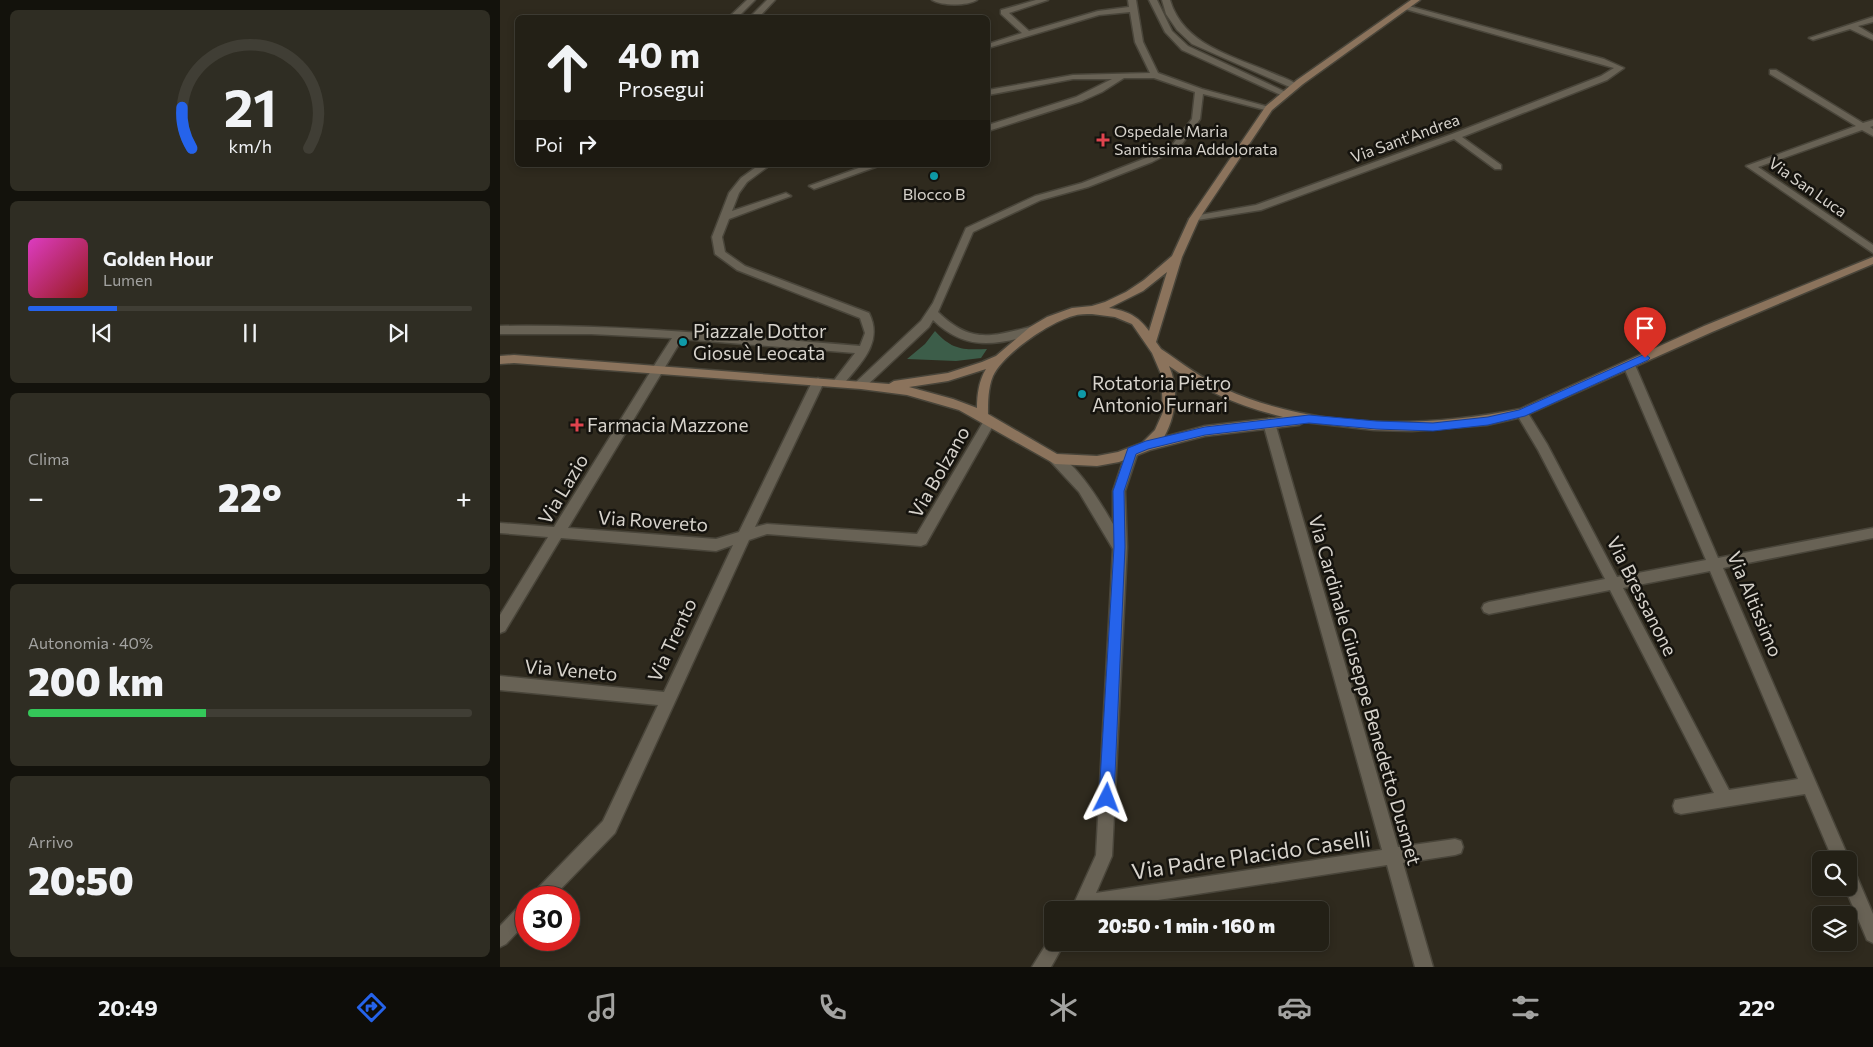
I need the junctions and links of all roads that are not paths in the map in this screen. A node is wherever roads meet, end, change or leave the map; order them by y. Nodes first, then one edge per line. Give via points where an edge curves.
1 (750, 0) edge
2 (771, 0) edge
3 (936, 0) edge
4 (973, 0) edge
5 (1044, 0) edge
6 (1153, 0) edge
7 (1166, 0) edge
8 (1412, 2) edge
9 (1133, 4) edge
10 (735, 15) edge
11 (756, 15) edge
12 (1873, 19) edge
13 (1851, 26) junction
14 (1027, 34) junction
15 (1813, 38) dead end
16 (1873, 38) edge
17 (990, 45) edge
18 (1773, 72) dead end
19 (1122, 75) junction
20 (1154, 75) junction
21 (1295, 86) junction
22 (1199, 91) junction
23 (990, 92) edge
24 (1286, 94) junction
25 (1269, 108) junction
26 (1873, 123) edge
27 (990, 127) edge
28 (1862, 127) junction
29 (1873, 133) edge
30 (1455, 136) junction
31 (762, 167) edge
32 (870, 167) edge
33 (1498, 167) dead end
34 (814, 186) dead end
35 (786, 196) dead end
36 (724, 217) junction
37 (1194, 219) junction
38 (1873, 250) edge
39 (1177, 257) junction
40 (1873, 260) edge
41 (1092, 310) junction
42 (932, 313) junction
43 (500, 330) edge
44 (1034, 330) junction
45 (679, 335) junction
46 (1154, 347) junction
47 (864, 350) junction
48 (1000, 358) junction
49 (500, 360) edge
50 (1629, 365) junction
51 (658, 369) junction
52 (818, 382) junction
53 (838, 383) junction
54 (860, 385) junction
55 (884, 386) junction
56 (1522, 413) junction
57 (986, 419) junction
58 (1309, 419) junction
59 (1269, 423) junction
60 (1146, 446) junction
61 (1132, 452) junction
62 (1056, 459) junction
63 (500, 528) edge
64 (558, 533) junction
65 (1873, 533) edge
66 (744, 536) junction
67 (921, 540) joint
68 (1120, 547) junction
69 (1714, 563) junction
70 (1614, 583) junction
71 (1490, 608) dead end
72 (500, 628) edge
73 (500, 683) edge
74 (669, 699) junction
75 (1809, 785) junction
76 (1725, 798) junction
77 (1680, 806) dead end
78 (1455, 847) dead end
79 (1837, 851) edge
80 (1391, 857) junction
81 (552, 886) edge
82 (1857, 896) edge
83 (1083, 901) edge
84 (1113, 901) edge
85 (515, 922) edge
86 (1873, 934) edge
87 (500, 938) edge
88 (1051, 951) edge
89 (1041, 967) edge
90 (1424, 967) edge

1 - 10 street
2 - 11 street
3 - 4 street
5 - 14 street via 1004,12
6 - 24 street via 1162,25 1178,44
7 - 21 street via 1170,14 1195,42
8 - 21 street
8 - 30 street, Via Sant'Andrea via 1620,68 1604,78
9 - 14 street
9 - 20 street via 1139,42
12 - 13 street
13 - 15 street
13 - 16 street
14 - 17 street
18 - 28 street
19 - 20 street
19 - 23 street via 1073,77
19 - 27 street via 1079,98
20 - 22 street
21 - 24 street
22 - 25 street
22 - 42 street via 1196,119 1176,146 1085,185 1038,198 969,230
24 - 25 street
25 - 37 street
26 - 28 street
28 - 29 street
28 - 38 street, Via San Luca via 1751,166
30 - 33 street
30 - 37 street, Via Sant'Andrea via 1258,208
31 - 36 street via 744,180 734,193
32 - 34 street
35 - 36 street
36 - 47 street via 717,236 720,254 741,268 865,316 870,333
37 - 39 street
39 - 41 street via 1145,286
39 - 46 street
40 - 50 street
41 - 44 street via 1072,312
41 - 46 street via 1117,313 1136,321
42 - 44 street via 961,336 979,339
42 - 54 street via 925,324
43 - 45 street via 600,329
44 - 48 street
45 - 47 street
45 - 51 street, Via Lazio
46 - 58 street via 1228,396
46 - 60 street via 1167,374 1168,412 1160,433
47 - 53 street
48 - 55 street via 978,370 955,376
48 - 57 street via 988,374 982,395
49 - 51 street
50 - 56 street
50 - 69 street, Via Altissimo
51 - 52 street
51 - 64 street, Via Lazio
52 - 53 street
52 - 66 street, Via Trento
53 - 54 street
54 - 55 street
55 - 57 street via 938,398
56 - 58 street via 1488,421 1433,427
56 - 70 street, Via Bressanone
57 - 62 street
57 - 67 street, Via Bolzano
58 - 59 street
59 - 60 street via 1205,431
59 - 80 street, Via Cardinale Giuseppe Benedetto Dusmet
60 - 61 street
61 - 62 street via 1097,461
61 - 68 street via 1119,491
62 - 68 street via 1087,490
63 - 64 street, Via Rovereto
64 - 66 street, Via Rovereto via 716,545
64 - 72 street, Via Lazio
65 - 69 street
66 - 67 street, Via Rovereto via 766,529
66 - 74 street, Via Trento
68 - 83 street via 1104,856
69 - 70 street
69 - 75 street, Via Altissimo
70 - 71 street
70 - 76 street, Via Bressanone
73 - 74 street, Via Veneto
74 - 81 street, Via Trento via 609,827
75 - 76 street
75 - 79 street, Via Altissimo
76 - 77 street
78 - 80 street, Via Padre Placido Caselli
80 - 84 street, Via Padre Placido Caselli
80 - 90 street, Via Cardinale Giuseppe Benedetto Dusmet
82 - 86 street
85 - 87 street
88 - 89 street

